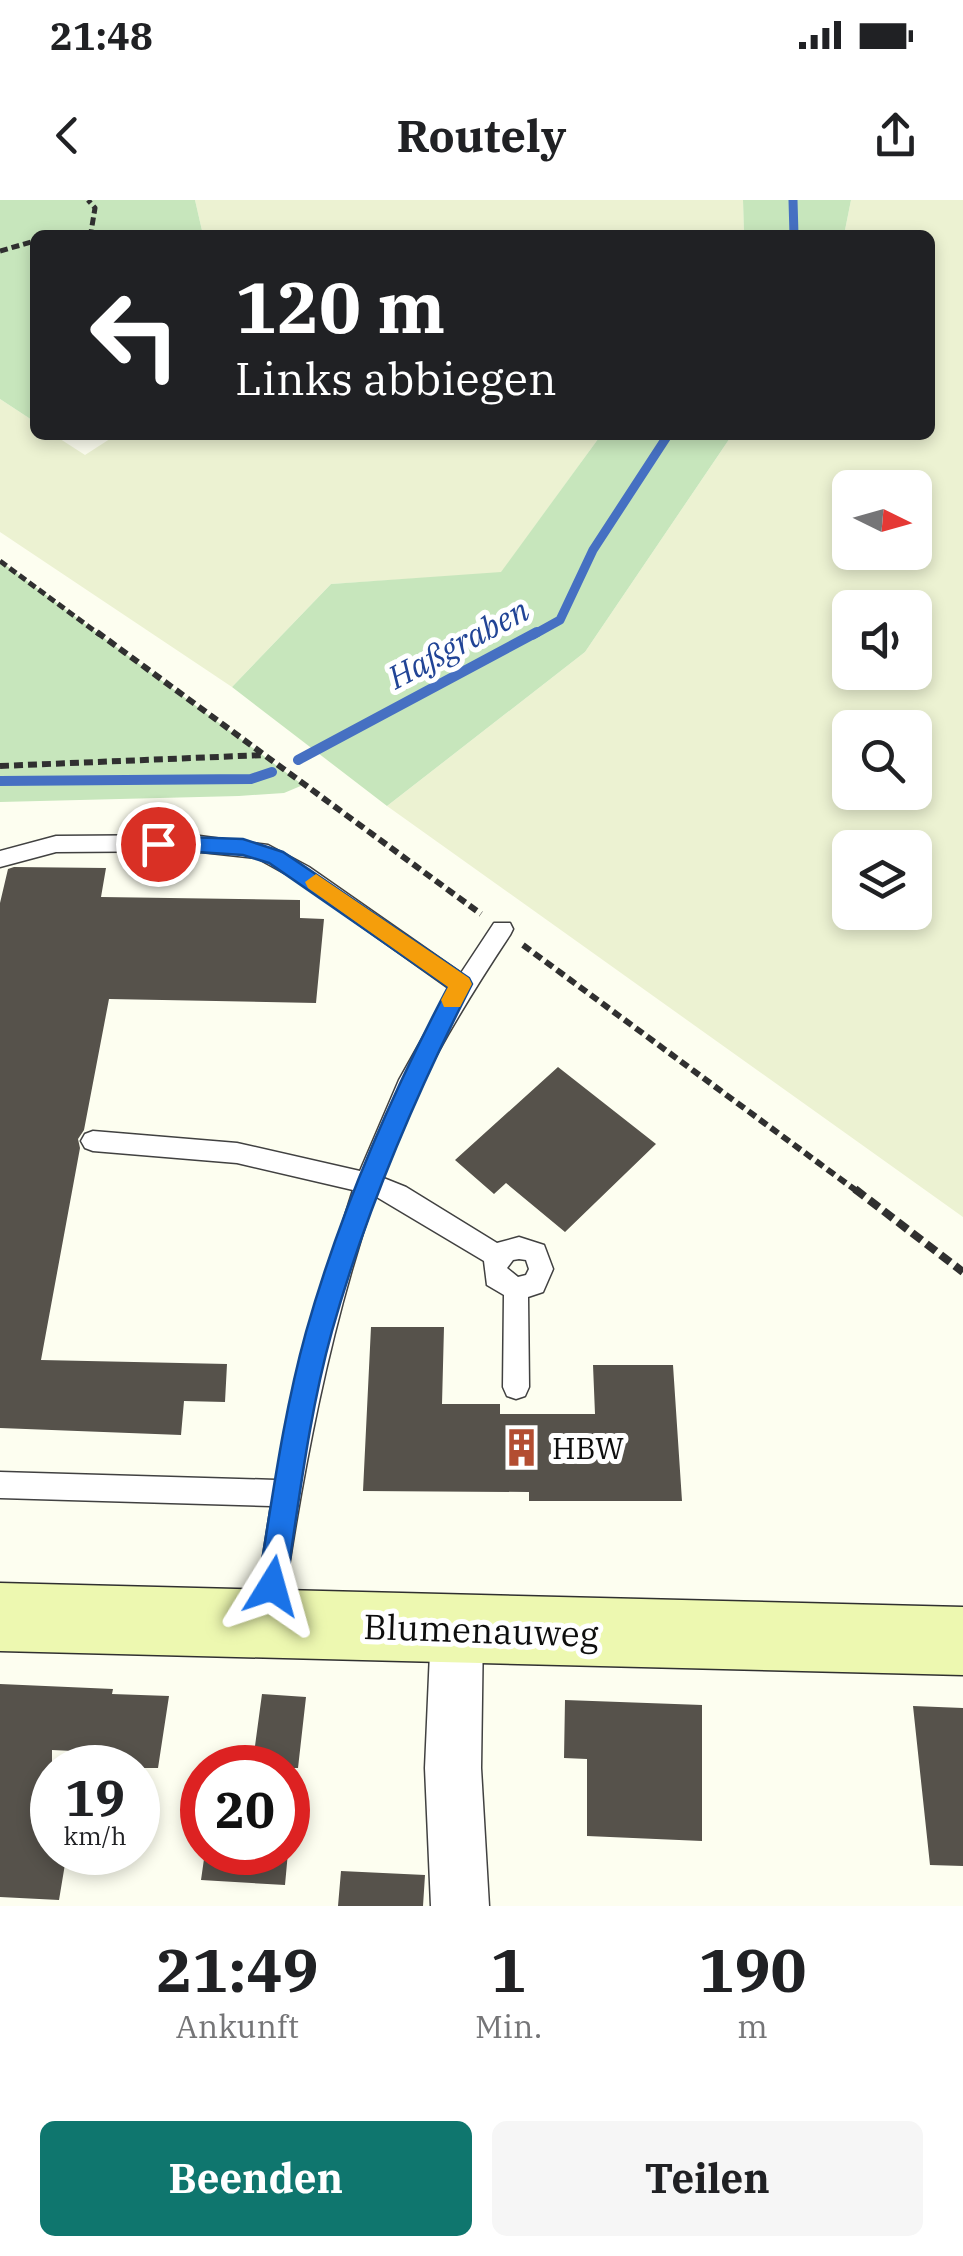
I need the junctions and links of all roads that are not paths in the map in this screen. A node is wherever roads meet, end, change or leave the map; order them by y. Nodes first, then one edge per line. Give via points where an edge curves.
1 (0, 858) edge
2 (502, 930) dead end
3 (461, 984) junction
4 (93, 1141) dead end
5 (369, 1183) junction
6 (497, 1256) junction
7 (516, 1289) junction
8 (516, 1387) dead end
9 (0, 1485) edge
10 (286, 1493) junction
11 (0, 1617) edge
12 (266, 1624) junction
13 (457, 1629) junction
14 (963, 1641) edge
15 (460, 1906) edge

1 - 3 lane via 56,844 192,843 261,851 302,872
2 - 3 lane
3 - 5 lane via 430,1038
4 - 5 lane via 237,1153
5 - 6 lane
5 - 10 lane via 318,1334
6 - 7 lane via 496,1277
6 - 7 lane via 525,1248 539,1259 540,1277
7 - 8 lane
9 - 10 lane
10 - 12 lane
11 - 12 street, Blumenauweg
12 - 13 street, Blumenauweg
13 - 14 street, Blumenauweg
13 - 15 street via 452,1768

